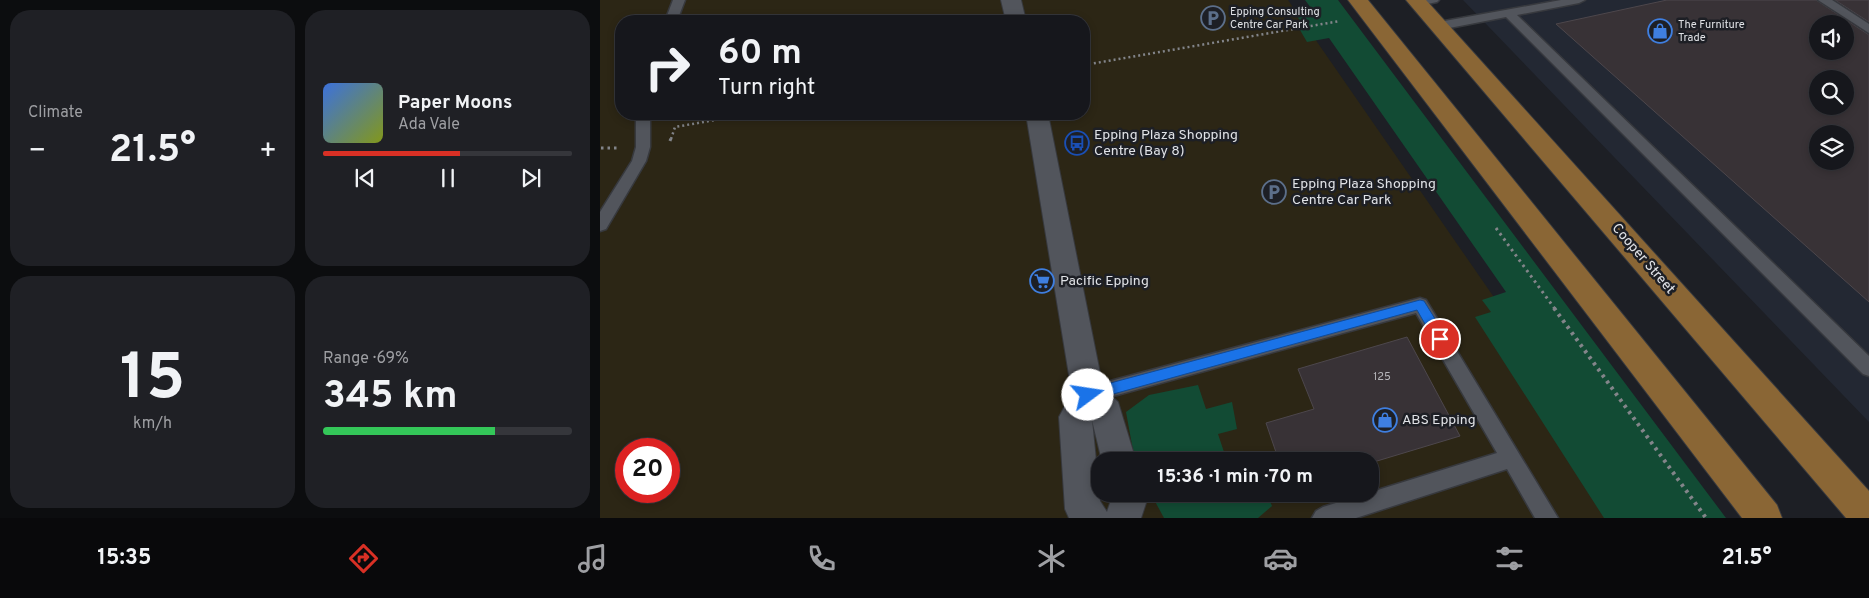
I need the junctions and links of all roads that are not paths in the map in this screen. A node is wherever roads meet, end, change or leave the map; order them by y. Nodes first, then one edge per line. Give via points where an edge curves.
1 (679, 0) edge
2 (1011, 0) edge
3 (1579, 0) edge
4 (1824, 0) edge
5 (1423, 1) edge
6 (1346, 11) edge
7 (1508, 13) junction
8 (674, 15) edge
9 (1015, 15) edge
10 (1439, 26) junction
11 (1869, 29) edge
12 (643, 120) edge
13 (1038, 120) edge
14 (600, 225) edge
15 (1869, 368) edge
16 (1088, 395) junction
17 (1117, 452) edge
18 (1512, 458) junction
19 (1128, 502) edge
20 (1092, 518) edge
21 (1123, 518) edge
22 (1323, 518) edge
23 (1547, 518) edge
24 (1764, 518) edge
25 (1869, 518) edge

1 - 8 lane
2 - 9 street
3 - 7 lane
4 - 11 lane
5 - 10 main road, Cooper Street
6 - 24 main road
7 - 10 lane
7 - 15 lane
10 - 25 main road, Cooper Street
12 - 14 lane via 643,147 639,160
13 - 16 street
16 - 17 street via 1107,413
16 - 18 lane via 1420,305
16 - 20 street via 1074,417 1083,509
18 - 22 lane
18 - 23 lane
19 - 21 street

